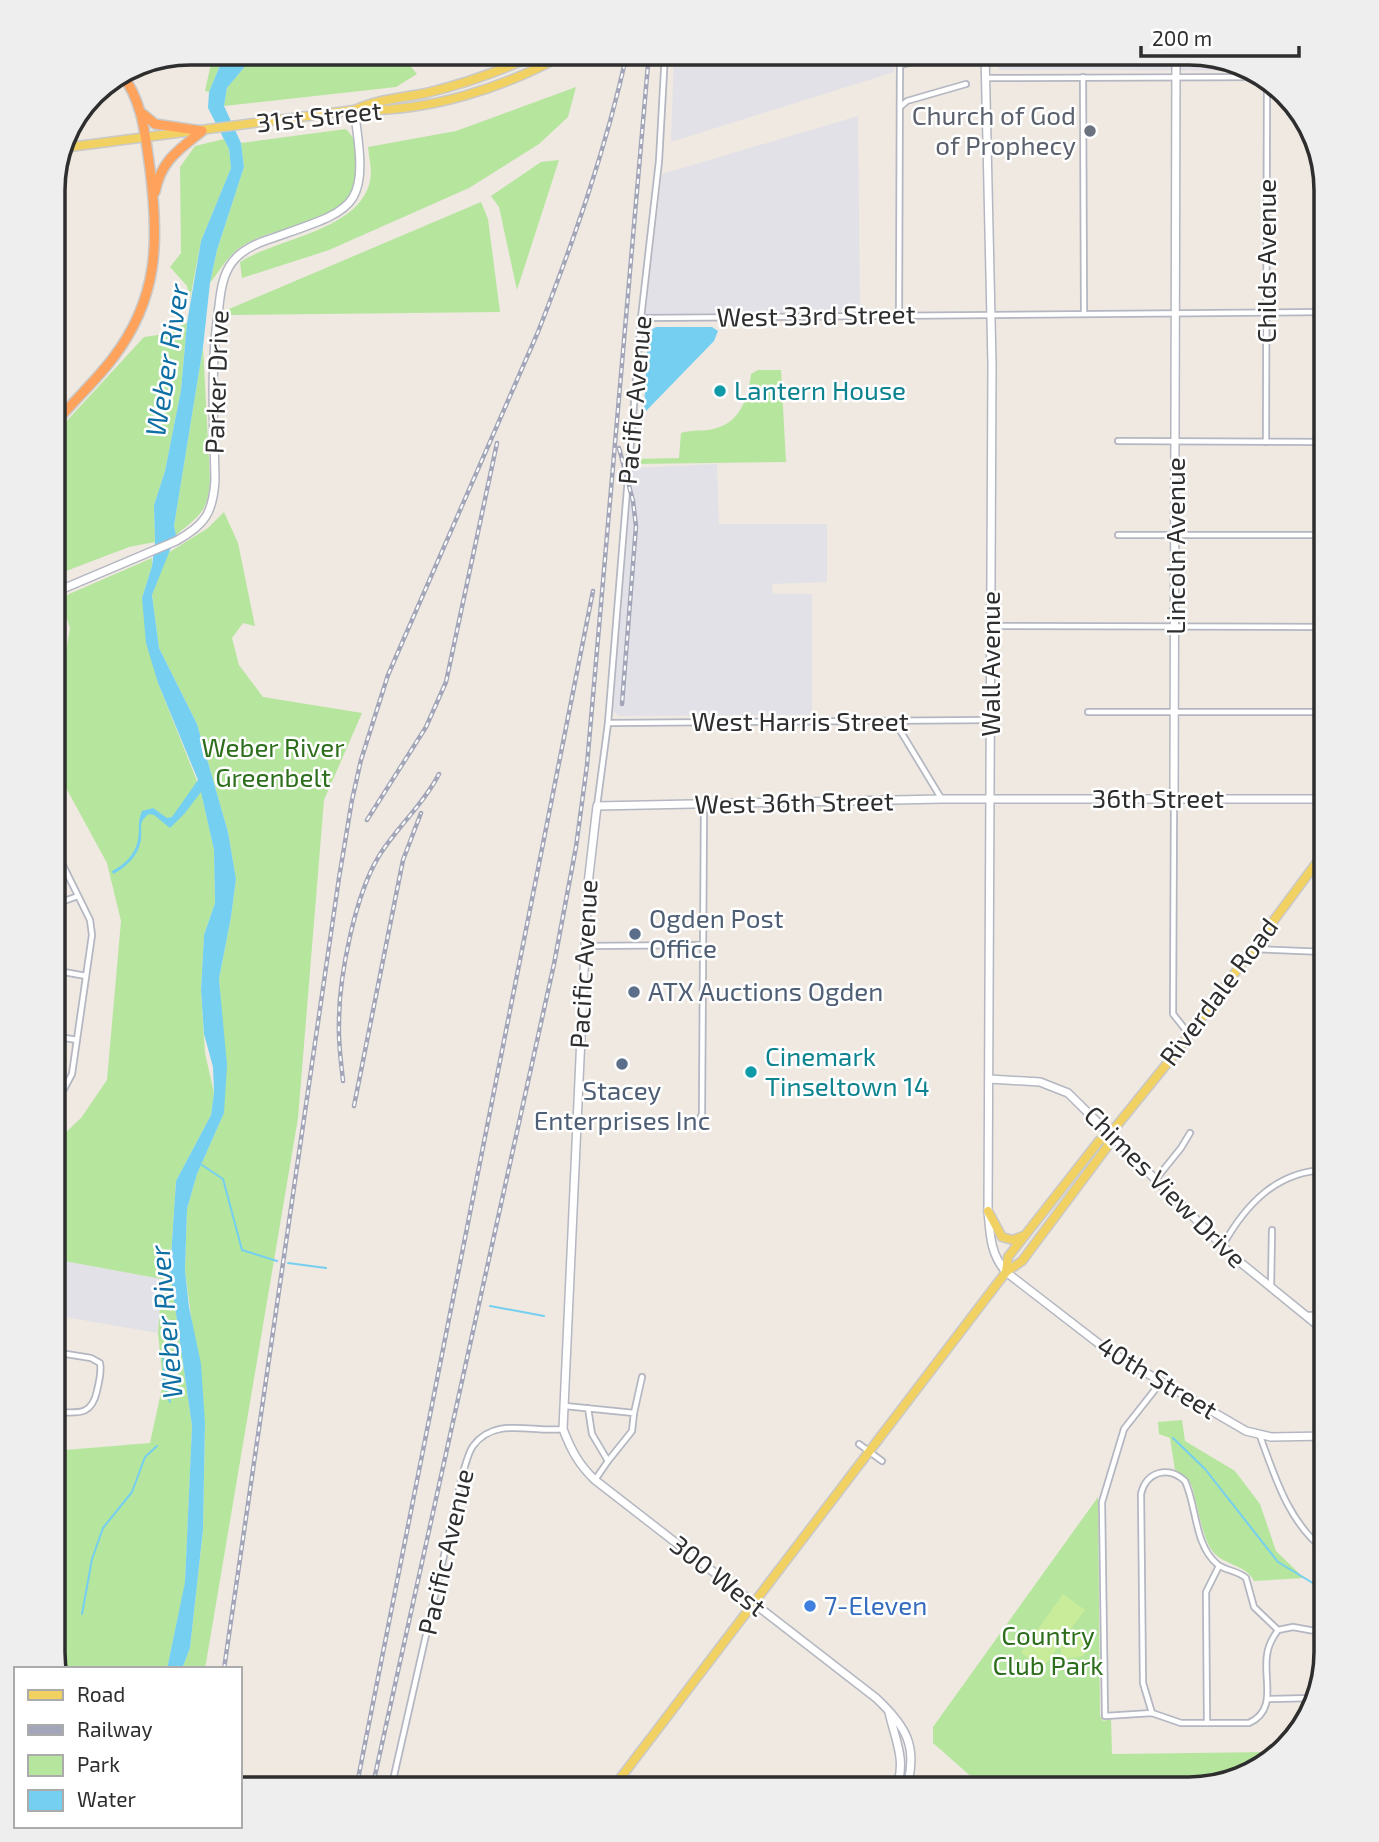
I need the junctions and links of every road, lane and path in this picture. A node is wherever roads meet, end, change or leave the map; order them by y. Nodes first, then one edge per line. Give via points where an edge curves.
1 (508, 65) edge
2 (542, 65) edge
3 (664, 65) edge
4 (900, 65) edge
5 (985, 65) edge
6 (1176, 65) edge
7 (1083, 77) junction
8 (1176, 77) junction
9 (985, 78) junction
10 (1245, 78) edge
11 (126, 82) edge
12 (966, 83) dead end
13 (1266, 92) edge
14 (900, 107) junction
15 (354, 110) junction
16 (143, 114) junction
17 (202, 131) junction
18 (145, 138) junction
19 (72, 147) edge
20 (154, 200) junction
21 (1267, 312) junction
22 (1314, 312) edge
23 (1084, 313) junction
24 (1176, 313) junction
25 (991, 314) junction
26 (899, 315) junction
27 (640, 318) junction
28 (65, 413) edge
29 (1118, 441) dead end
30 (1176, 441) junction
31 (1266, 442) junction
32 (1314, 442) edge
33 (1118, 535) dead end
34 (1314, 535) edge
35 (1176, 536) junction
36 (65, 588) edge
37 (990, 626) junction
38 (1176, 627) junction
39 (1314, 627) edge
40 (1088, 712) dead end
41 (1175, 712) junction
42 (1314, 712) edge
43 (991, 720) junction
44 (894, 721) junction
45 (608, 723) junction
46 (942, 799) junction
47 (1314, 799) edge
48 (990, 800) junction
49 (1174, 800) junction
50 (704, 804) junction
51 (597, 806) junction
52 (1314, 866) edge
53 (65, 869) edge
54 (78, 896) junction
55 (65, 901) edge
56 (702, 945) junction
57 (584, 946) junction
58 (1253, 949) junction
59 (1314, 952) edge
60 (65, 972) edge
61 (86, 976) junction
62 (1189, 1034) junction
63 (65, 1038) edge
64 (77, 1040) junction
65 (989, 1079) junction
66 (65, 1087) edge
67 (696, 1127) dead end
68 (1190, 1133) dead end
69 (1110, 1134) junction
70 (1314, 1171) edge
71 (1156, 1180) junction
72 (988, 1211) junction
73 (1272, 1230) dead end
74 (1026, 1235) junction
75 (1222, 1246) junction
76 (1006, 1272) junction
77 (1270, 1288) junction
78 (1305, 1314) junction
79 (1314, 1314) edge
80 (1314, 1322) edge
81 (66, 1354) dead end
82 (642, 1377) dead end
83 (1161, 1382) junction
84 (564, 1406) junction
85 (588, 1408) junction
86 (65, 1412) edge
87 (634, 1413) junction
88 (563, 1429) junction
89 (1260, 1436) junction
90 (1314, 1436) edge
91 (859, 1444) dead end
92 (872, 1448) junction
93 (608, 1461) junction
94 (882, 1461) dead end
95 (595, 1480) junction
96 (1314, 1540) edge
97 (1219, 1566) junction
98 (753, 1604) junction
99 (1278, 1630) junction
100 (1314, 1631) edge
101 (1305, 1698) edge
102 (1267, 1699) junction
103 (889, 1711) junction
104 (1152, 1713) junction
105 (1207, 1723) junction
106 (394, 1777) edge
107 (622, 1777) edge
108 (899, 1777) edge
109 (909, 1777) edge

1 - 15 main road via 459,84 375,101
2 - 15 main road, 31st Street via 465,95 382,111
3 - 27 street, Pacific Avenue
4 - 14 street
5 - 9 main road, Wall Avenue
6 - 8 main road, Lincoln Avenue
7 - 8 street
7 - 9 street
7 - 23 street
8 - 10 street
8 - 24 main road, Lincoln Avenue
9 - 25 main road, Wall Avenue
11 - 16 highway
12 - 14 street
13 - 21 street, Childs Avenue
14 - 26 street
15 - 17 main road, 31st Street
15 - 36 main road, Parker Drive via 361,165 359,185 350,202 323,222 244,251 227,271 214,350 213,501 203,522 176,541
16 - 17 highway via 155,124
16 - 18 highway
17 - 18 main road, 31st Street
17 - 20 highway via 170,157 159,176
18 - 19 main road, 31st Street
18 - 20 highway
20 - 28 highway via 155,260 130,334
21 - 22 street, West 33rd Street
21 - 24 street, West 33rd Street
21 - 31 street, Childs Avenue
23 - 24 street, West 33rd Street
23 - 25 street, West 33rd Street
24 - 30 main road, Lincoln Avenue
25 - 26 street, West 33rd Street
25 - 37 main road, Wall Avenue
26 - 27 street, West 33rd Street
27 - 45 street, Pacific Avenue
29 - 30 street
30 - 31 street
30 - 35 main road, Lincoln Avenue
31 - 32 street
33 - 35 street
34 - 35 street
35 - 38 main road, Lincoln Avenue
37 - 38 street
37 - 43 main road, Wall Avenue
38 - 39 street
38 - 41 main road, Lincoln Avenue
40 - 41 street
41 - 42 street
41 - 49 main road, Lincoln Avenue
43 - 44 street, West Harris Street
43 - 48 main road, Wall Avenue
44 - 45 street, West Harris Street
44 - 46 street
45 - 51 street, Pacific Avenue
46 - 48 main road, West 36th Street
46 - 50 main road, West 36th Street
47 - 49 main road, 36th Street
48 - 49 main road, 36th Street
48 - 65 main road, Wall Avenue
49 - 62 street, Lincoln Avenue via 1173,1014
50 - 51 main road, West 36th Street
50 - 56 street
51 - 57 main road, Pacific Avenue
52 - 58 main road, Riverdale Road
53 - 54 street
54 - 55 street
54 - 61 street via 92,935
56 - 57 street
56 - 67 street via 702,1114
57 - 84 main road, Pacific Avenue
58 - 59 street
58 - 62 main road, Riverdale Road
60 - 61 street
61 - 64 street
62 - 69 main road, Riverdale Road
63 - 64 street
64 - 66 street via 72,1074
65 - 69 main road, Chimes View Drive via 1055,1086
65 - 72 main road, Wall Avenue
68 - 71 street
69 - 71 main road, Chimes View Drive
69 - 74 main road, Riverdale Road via 1099,1141
69 - 76 main road, Riverdale Road via 1107,1147 1022,1261
70 - 75 street via 1269,1188 1243,1212
71 - 75 main road, Chimes View Drive
72 - 74 main road via 1004,1238
72 - 76 main road, Wall Avenue via 994,1255
73 - 77 street
74 - 76 main road, Riverdale Road via 1008,1257
75 - 77 main road, Chimes View Drive
76 - 83 main road, 40th Street via 1107,1350
76 - 92 main road
77 - 78 main road, Chimes View Drive
78 - 79 street
78 - 80 main road, Chimes View Drive
81 - 86 street via 100,1363 90,1409
82 - 87 street
83 - 89 main road, 40th Street
83 - 104 street via 1124,1429 1102,1502 1105,1716
84 - 85 street
84 - 88 main road, Pacific Avenue
85 - 87 street
85 - 93 street via 592,1434
87 - 93 street via 632,1431
88 - 95 main road, 300 West via 571,1451
88 - 106 street, Pacific Avenue via 545,1432 506,1427 487,1431 472,1447
89 - 90 main road, 40th Street
89 - 96 street via 1291,1511
91 - 92 street
92 - 94 street
92 - 98 main road
93 - 95 street
95 - 98 main road, 300 West
97 - 99 street via 1246,1578 1254,1606
97 - 104 street via 1205,1552 1185,1481 1165,1472 1150,1476 1141,1494 1141,1521 1143,1683
97 - 105 street via 1206,1591
98 - 103 main road, 300 West
98 - 107 main road
99 - 100 street
99 - 102 street via 1267,1654
101 - 102 street
102 - 105 street via 1261,1715 1249,1723
103 - 108 main road via 901,1754
103 - 109 main road, 300 West via 901,1723 910,1748
104 - 105 street via 1181,1723

